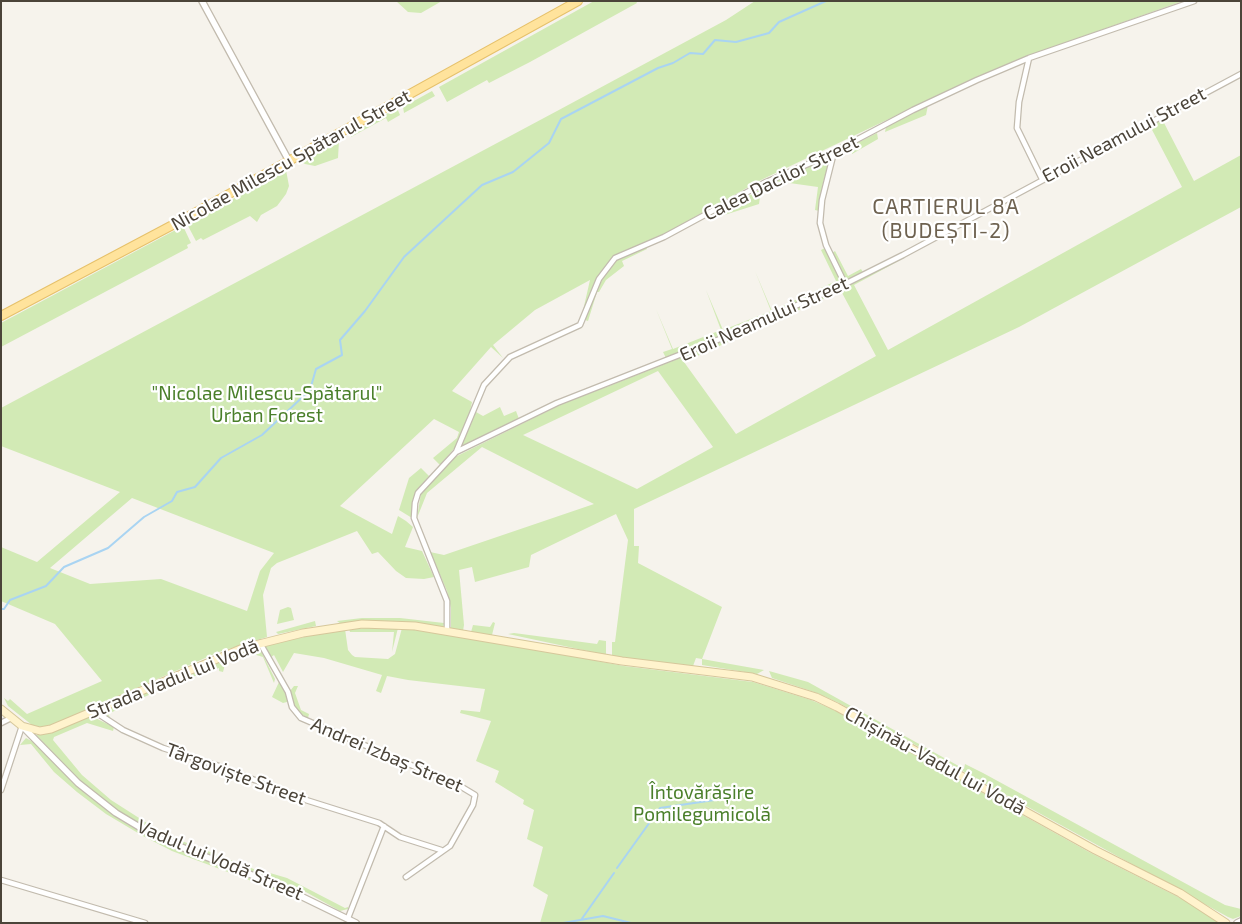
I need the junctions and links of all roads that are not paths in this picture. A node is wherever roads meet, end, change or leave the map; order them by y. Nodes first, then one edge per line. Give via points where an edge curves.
1 (202, 1) edge
2 (578, 1) edge
3 (1194, 1) edge
4 (1029, 58) junction
5 (1241, 74) edge
6 (834, 152) junction
7 (289, 161) junction
8 (1042, 179) junction
9 (845, 284) junction
10 (1, 316) edge
11 (456, 452) junction
12 (448, 631) junction
13 (260, 643) junction
14 (622, 661) joint
15 (1, 709) edge
16 (94, 711) junction
17 (11, 718) junction
18 (1, 723) edge
19 (22, 726) junction
20 (1, 790) edge
21 (384, 826) junction
22 (441, 850) junction
23 (406, 877) dead end
24 (1, 880) edge
25 (348, 918) junction
26 (1241, 921) edge
27 (145, 923) edge
28 (356, 923) edge
29 (1226, 923) edge
30 (1237, 923) edge

1 - 7 street
2 - 7 main road, Nicolae Milescu Spătarul Street
3 - 4 street, Calea Dacilor Street
4 - 6 street, Calea Dacilor Street via 931,101
4 - 8 street via 1017,128
5 - 8 street, Eroii Neamului Street
6 - 9 street via 822,200 822,232
6 - 11 street, Calea Dacilor Street via 764,183 664,237 615,258 599,279 580,325 510,357 484,385
7 - 10 main road, Nicolae Milescu Spătarul Street
8 - 9 street, Eroii Neamului Street
9 - 11 street, Eroii Neamului Street via 725,338 557,403
11 - 12 street, Eroii Neamului Street via 418,493 414,518 447,601
12 - 13 main road, Strada Vadul lui Vodă via 401,625 355,625
12 - 14 main road, Strada Vadul lui Vodă
13 - 16 main road, Strada Vadul lui Vodă via 220,656
13 - 22 street, Andrei Izbaș Street via 288,692 292,707 301,718 473,792 475,800 457,836 450,846
14 - 29 main road, Chișinău-Vadul lui Vodă via 752,678 816,697 1180,893
15 - 17 main road, Vadul lui Vodă Street
16 - 19 main road, Strada Vadul lui Vodă via 51,729
16 - 21 street, Târgoviște Street via 110,724 163,748
17 - 18 street
17 - 19 main road, Vadul lui Vodă Street
19 - 20 street
19 - 25 street, Vadul lui Vodă Street via 78,783 124,818 156,837 282,886
21 - 22 street, Târgoviște Street via 400,837
21 - 25 street
22 - 23 street, Andrei Izbaș Street
24 - 27 street
25 - 28 street, Vadul lui Vodă Street
26 - 30 street

